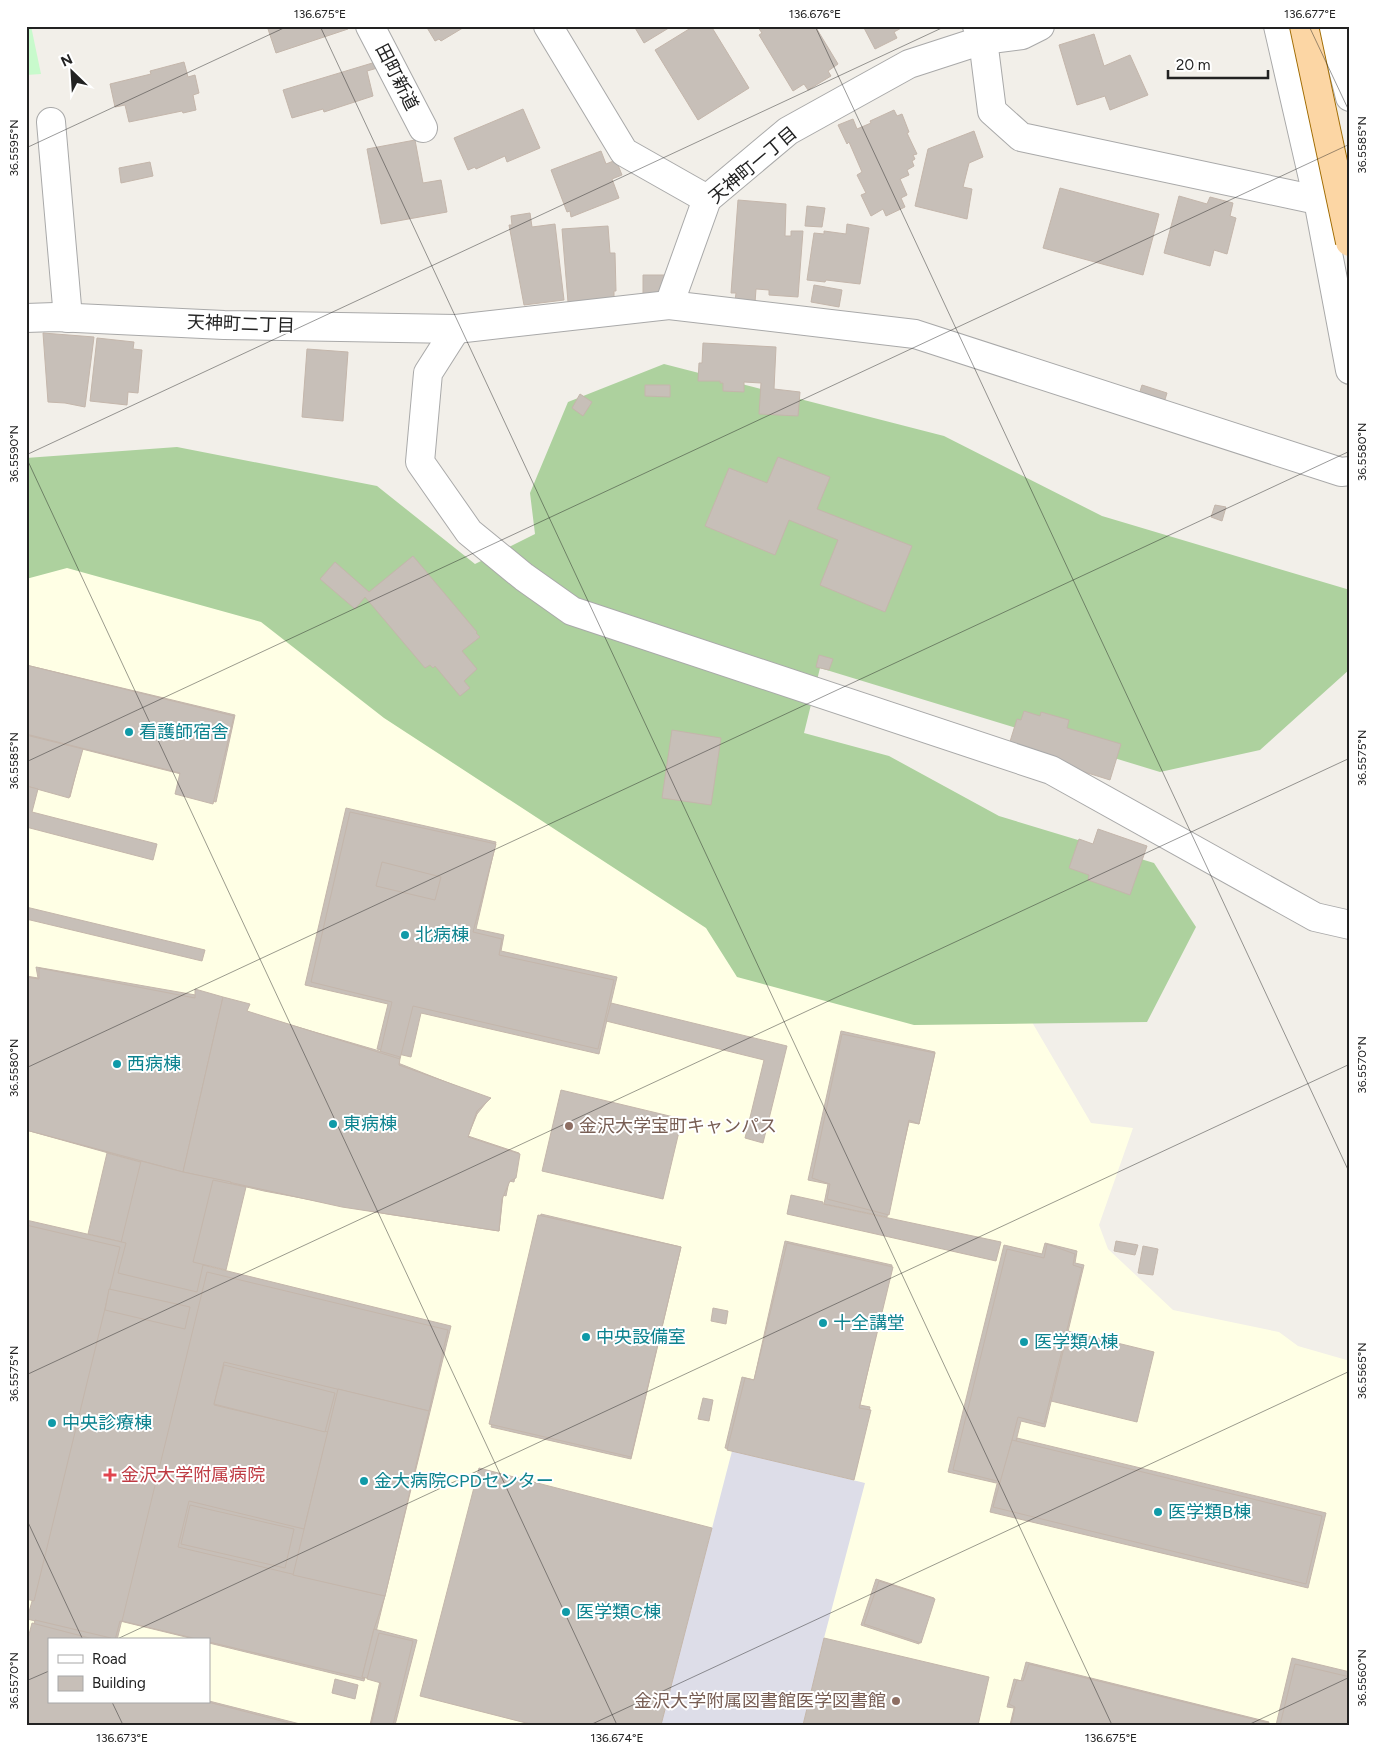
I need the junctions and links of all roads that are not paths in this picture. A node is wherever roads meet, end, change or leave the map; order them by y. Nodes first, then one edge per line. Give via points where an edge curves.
1 (370, 26) edge
2 (548, 26) edge
3 (1040, 26) edge
4 (1278, 26) edge
5 (1304, 26) edge
6 (1332, 26) edge
7 (980, 33) edge
8 (1350, 97) edge
9 (51, 122) dead end
10 (423, 128) dead end
11 (707, 199) junction
12 (1318, 200) junction
13 (1350, 207) edge
14 (1350, 242) edge
15 (669, 305) junction
16 (26, 318) edge
17 (68, 318) junction
18 (456, 330) junction
19 (1350, 370) edge
20 (1350, 471) edge
21 (1350, 925) edge

1 - 10 street, 田町新道
2 - 11 street via 624,152
3 - 7 street, 天神町一丁目 via 1022,35
4 - 12 street
5 - 14 main road, bridge
6 - 8 street
7 - 11 street, 天神町一丁目 via 909,64 788,132
7 - 12 street via 992,111 1021,137
9 - 17 street
11 - 15 street, 天神町一丁目
12 - 13 street
12 - 19 street
15 - 18 street
15 - 20 street via 916,334 1341,472
16 - 17 street, 天神町二丁目
17 - 18 street, 天神町二丁目
18 - 21 street via 428,373 420,462 469,532 572,611 1051,770 1316,917

